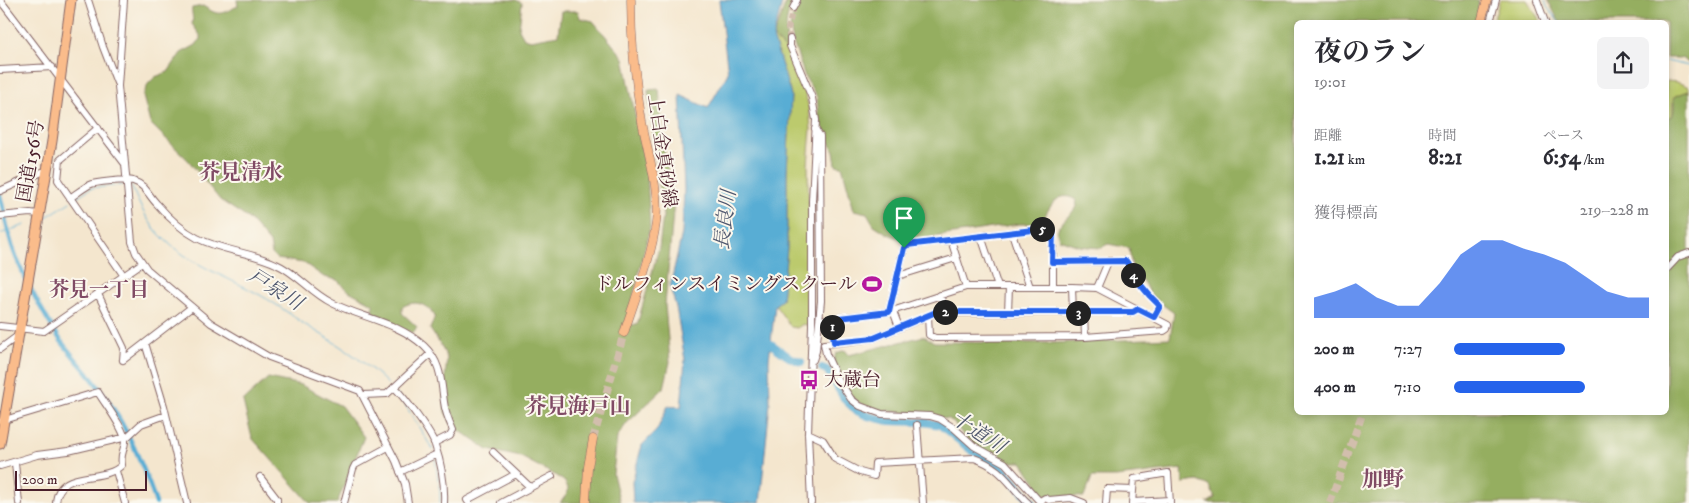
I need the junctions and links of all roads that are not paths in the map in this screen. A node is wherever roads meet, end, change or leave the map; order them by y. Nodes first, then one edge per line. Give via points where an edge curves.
1 (0, 0) edge
2 (71, 0) edge
3 (88, 0) edge
4 (124, 0) edge
5 (631, 0) edge
6 (796, 0) edge
7 (1487, 0) edge
8 (1496, 0) edge
9 (1538, 0) edge
10 (793, 8) tunnel mouth
11 (1482, 20) edge
12 (1491, 20) edge
13 (1545, 20) edge
14 (790, 39) tunnel mouth
15 (52, 67) junction
16 (0, 70) edge
17 (61, 78) junction
18 (118, 86) junction
19 (98, 128) junction
20 (815, 129) junction
21 (125, 165) junction
22 (47, 172) junction
23 (127, 184) junction
24 (0, 191) edge
25 (71, 200) junction
26 (39, 214) junction
27 (0, 216) edge
28 (1012, 232) junction
29 (981, 236) junction
30 (951, 240) junction
31 (1689, 254) edge
32 (956, 258) junction
33 (1052, 262) junction
34 (1108, 262) junction
35 (142, 263) junction
36 (1669, 267) edge
37 (124, 276) junction
38 (898, 276) junction
39 (966, 287) junction
40 (998, 287) junction
41 (1009, 287) junction
42 (1030, 287) junction
43 (1054, 287) junction
44 (1072, 287) junction
45 (1097, 288) junction
46 (98, 294) junction
47 (940, 295) junction
48 (192, 307) junction
49 (1138, 309) junction
50 (891, 312) junction
51 (946, 312) junction
52 (1008, 312) junction
53 (1073, 312) junction
54 (1084, 313) junction
55 (928, 316) junction
56 (1154, 317) junction
57 (831, 319) junction
58 (820, 320) junction
59 (0, 326) edge
60 (900, 327) junction
61 (20, 332) junction
62 (624, 333) tunnel mouth
63 (1085, 337) junction
64 (834, 342) junction
65 (145, 343) junction
66 (0, 349) edge
67 (430, 354) junction
68 (810, 366) junction
69 (393, 389) junction
70 (363, 395) junction
71 (166, 415) junction
72 (2, 421) edge
73 (917, 425) dead end
74 (808, 433) junction
75 (127, 436) junction
76 (593, 439) tunnel mouth
77 (434, 443) junction
78 (0, 444) edge
79 (388, 447) junction
80 (493, 452) dead end
81 (437, 454) junction
82 (920, 460) junction
83 (14, 463) junction
84 (0, 466) edge
85 (116, 471) junction
86 (400, 472) junction
87 (516, 474) junction
88 (552, 476) dead end
89 (260, 477) dead end
90 (530, 487) junction
91 (1133, 490) junction
92 (586, 501) dead end
93 (504, 502) edge
94 (1040, 502) edge
95 (1132, 502) edge
96 (1170, 502) edge
97 (19, 503) edge
98 (56, 503) edge
99 (125, 503) edge
100 (187, 503) edge
101 (277, 503) edge
102 (344, 503) edge
103 (408, 503) edge
104 (444, 503) edge
105 (469, 503) edge
106 (811, 503) edge
107 (922, 503) edge
108 (1028, 503) edge
109 (1084, 503) edge
110 (1106, 503) edge

1 - 15 street
2 - 17 highway, 国道156号
3 - 18 street
4 - 18 street
5 - 62 main road, 上白金真砂線 via 636,87 654,184 656,223
6 - 10 street
7 - 11 main road
8 - 12 street
9 - 13 street
14 - 20 street via 812,98
15 - 16 street
15 - 17 street
17 - 19 street
17 - 22 highway, 国道156号
18 - 21 street
19 - 21 street
19 - 25 street via 60,160 58,180
20 - 58 street via 820,136
20 - 68 street
21 - 23 street
22 - 24 street
22 - 26 highway, 国道156号
23 - 25 street via 90,184
23 - 35 street via 132,242
23 - 67 street via 131,180 143,185 156,204 196,238 276,264 332,303 399,330
25 - 37 street
26 - 27 street
26 - 61 highway, 国道156号
28 - 29 street
28 - 33 street via 1050,228 1053,233
28 - 42 street
29 - 30 street
29 - 40 street
30 - 32 street
30 - 38 street via 907,245
31 - 36 street via 1678,257
32 - 38 street
32 - 39 street
33 - 34 street
33 - 43 street
34 - 45 street
34 - 56 street via 1126,261 1130,272 1160,306
35 - 37 street
35 - 48 street
37 - 46 street
38 - 50 street
39 - 40 street
39 - 47 street
40 - 41 street
41 - 42 street
41 - 52 street
42 - 43 street
43 - 44 street
44 - 45 street
44 - 53 street
45 - 49 street
46 - 61 street via 40,331
46 - 65 street via 124,348 122,360
47 - 50 street
47 - 51 street
48 - 65 street
48 - 70 street via 211,323 269,356 354,387
49 - 54 street via 1133,312
49 - 56 street
50 - 57 street
50 - 60 street
51 - 52 street
51 - 55 street
52 - 53 street
53 - 54 street
54 - 63 street
55 - 60 street
55 - 63 street via 929,335 935,338
56 - 63 street via 1168,324 1166,330
57 - 58 street
57 - 64 street
58 - 68 street via 816,351
59 - 61 street
60 - 64 street via 874,338
61 - 66 street
61 - 72 highway, 国道156号
64 - 94 street via 824,344 826,354 844,390 860,406 882,414 940,419 974,446 1005,463
65 - 71 street
67 - 69 street
67 - 77 street via 439,370 446,412 453,430
68 - 74 street
69 - 70 street via 387,394
69 - 77 street via 404,396
70 - 79 street
71 - 75 street via 141,424
71 - 100 street
72 - 75 street via 98,392
72 - 78 highway, 国道156号
73 - 82 street
74 - 82 street via 823,440 835,459 874,476 875,464
74 - 106 street
75 - 83 street
75 - 85 street via 120,456 122,465
76 - 92 main road
77 - 81 street
79 - 86 street
79 - 102 street via 355,465
80 - 87 street
81 - 86 street
81 - 104 street via 444,485
82 - 107 street
82 - 108 street via 969,457 986,462 998,470
83 - 84 street
83 - 97 street
85 - 98 street via 70,480 62,486
85 - 99 street
86 - 103 street
87 - 90 street
87 - 105 street via 467,500
88 - 90 street
89 - 101 street
90 - 93 street
91 - 95 street
91 - 96 street via 1134,479 1168,473
91 - 110 street via 1107,489
94 - 109 street via 1045,498 1071,498
95 - 96 street

